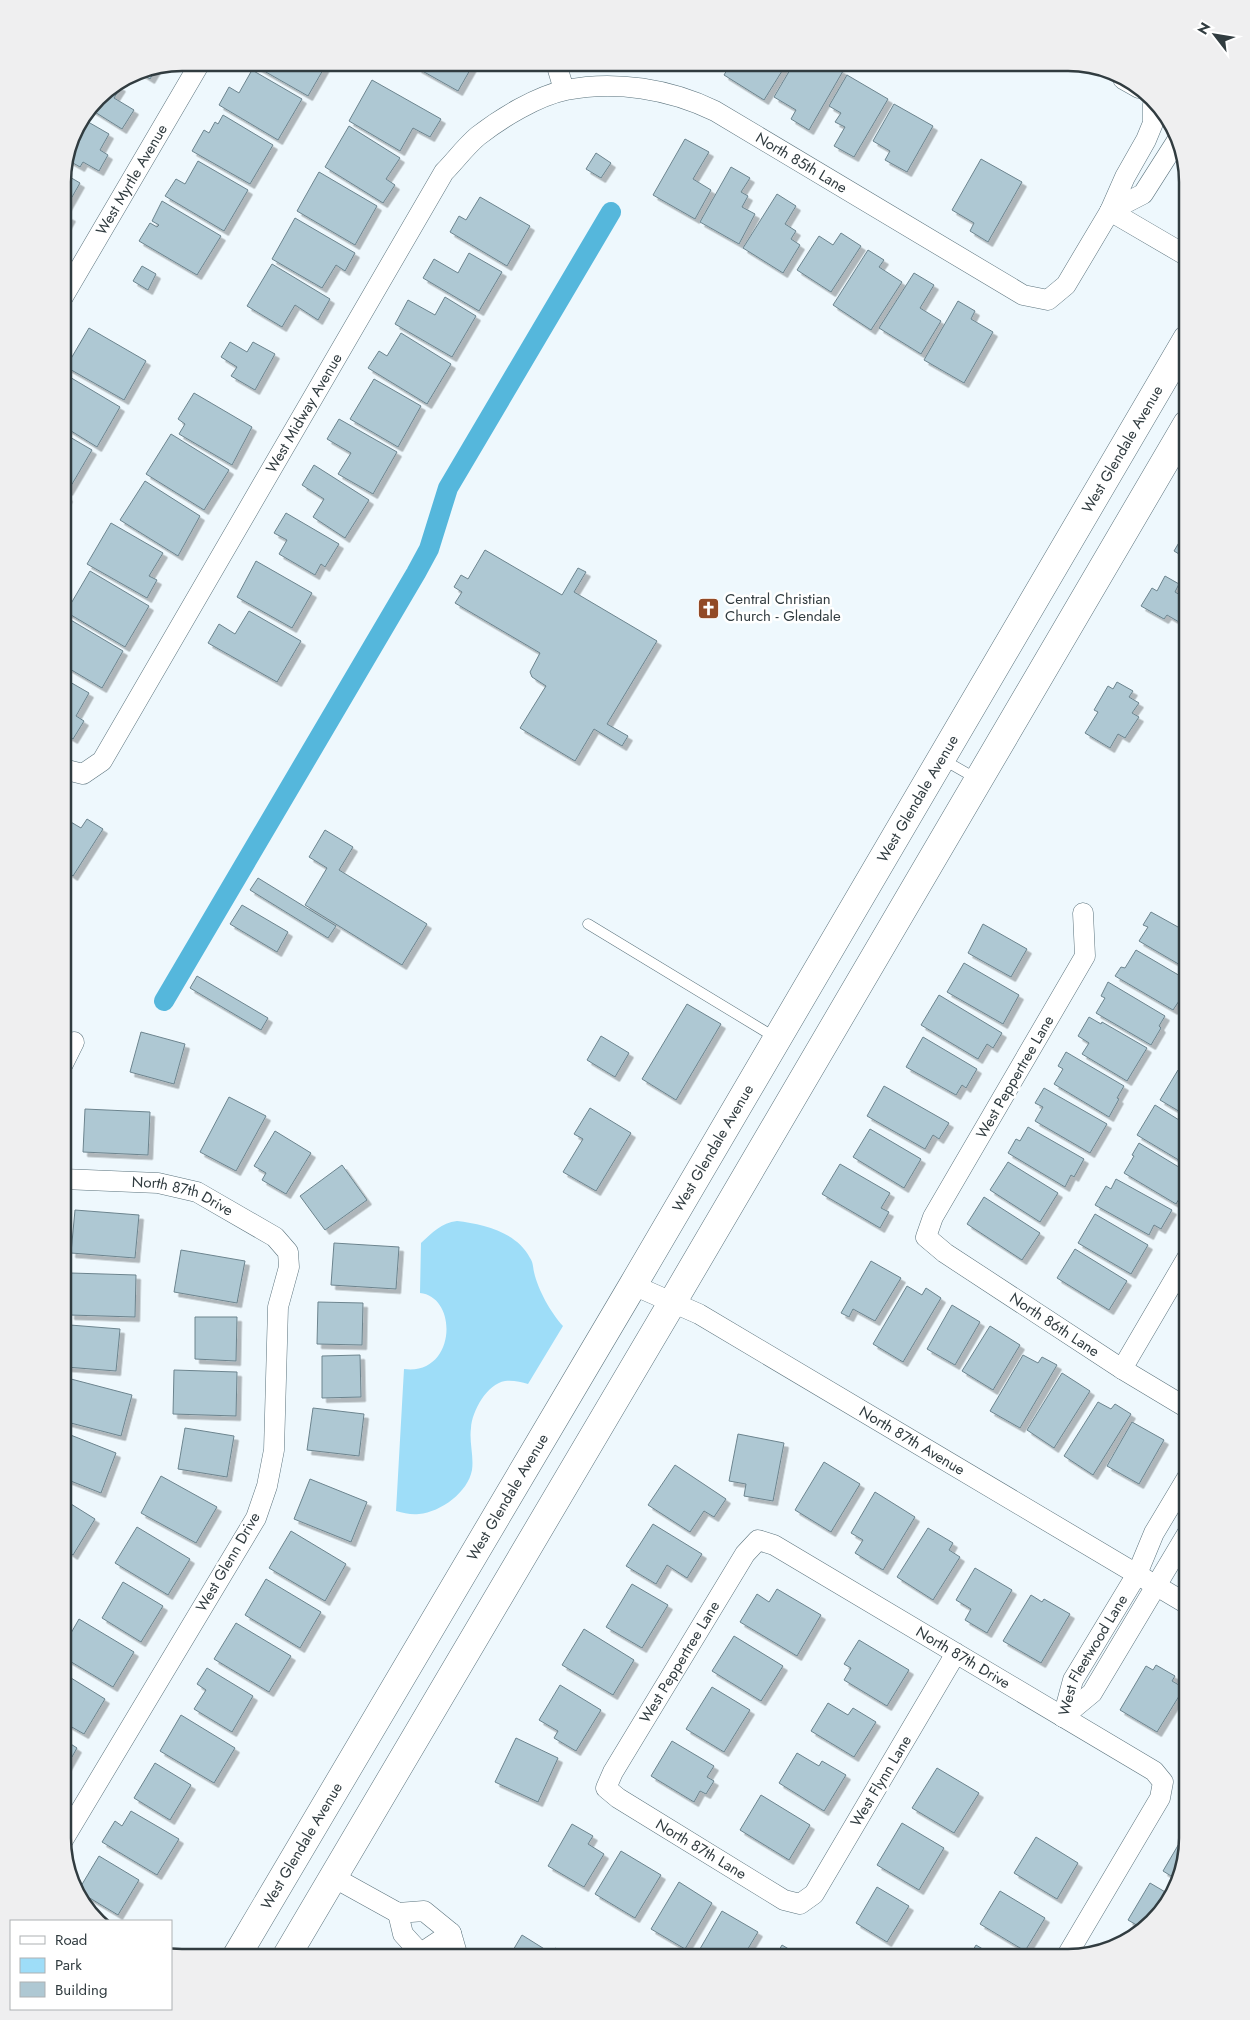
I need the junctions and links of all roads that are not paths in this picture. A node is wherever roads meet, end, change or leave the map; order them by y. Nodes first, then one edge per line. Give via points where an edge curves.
1 (195, 71) edge
2 (558, 71) edge
3 (564, 90) junction
4 (1153, 111) edge
5 (1146, 140) junction
6 (1173, 146) edge
7 (1173, 147) edge
8 (1110, 212) junction
9 (1179, 251) edge
10 (71, 283) edge
11 (1179, 353) edge
12 (1179, 439) edge
13 (940, 758) junction
14 (71, 772) edge
15 (978, 780) junction
16 (1083, 912) dead end
17 (588, 924) dead end
18 (777, 1039) junction
19 (74, 1042) dead end
20 (71, 1048) edge
21 (71, 1179) edge
22 (926, 1237) joint
23 (288, 1252) joint
24 (1179, 1273) edge
25 (633, 1285) junction
26 (672, 1303) junction
27 (1122, 1369) junction
28 (1179, 1403) edge
29 (1179, 1497) edge
30 (758, 1540) joint
31 (1179, 1549) edge
32 (1136, 1574) junction
33 (1157, 1586) junction
34 (1179, 1599) edge
35 (956, 1654) junction
36 (1062, 1717) junction
37 (606, 1788) joint
38 (71, 1827) edge
39 (296, 1855) junction
40 (333, 1877) junction
41 (800, 1904) joint
42 (398, 1913) junction
43 (451, 1933) junction
44 (241, 1949) edge
45 (291, 1949) edge
46 (417, 1949) edge
47 (430, 1949) edge
48 (456, 1949) edge
49 (1071, 1949) edge

1 - 10 street, West Myrtle Avenue
2 - 3 street
3 - 8 street, North 85th Lane via 635,88 694,101 1023,295 1048,300 1066,285
3 - 14 street, West Midway Avenue via 524,106 478,137 444,172 102,761 83,774
4 - 5 street via 1153,123
5 - 6 street
5 - 8 street
7 - 8 street via 1143,194
8 - 9 street
11 - 13 main road, West Glendale Avenue
12 - 15 main road
13 - 15 lane
13 - 18 main road, West Glendale Avenue
15 - 26 main road
16 - 22 street, West Peppertree Lane via 1085,956 933,1217
17 - 18 lane
18 - 25 main road, West Glendale Avenue
19 - 20 street
21 - 23 street, North 87th Drive via 158,1183 197,1192 275,1237
22 - 27 street, North 86th Lane via 945,1253
23 - 38 street, West Glenn Drive via 288,1266 278,1307 274,1450 256,1518
24 - 27 street
25 - 26 street, North 87th Avenue
25 - 39 main road, West Glendale Avenue
26 - 32 street, North 87th Avenue via 707,1319
26 - 40 main road
27 - 28 street, North 86th Lane
29 - 32 street, West Fleetwood Lane via 1154,1533
30 - 35 street, North 87th Drive via 774,1545
30 - 37 street, West Peppertree Lane via 745,1554
31 - 33 street, West Fleetwood Lane
32 - 33 street, North 87th Avenue
32 - 36 street, West Fleetwood Lane via 1072,1680
33 - 34 street, North 87th Avenue
33 - 36 street, West Fleetwood Lane via 1092,1693
35 - 36 street, North 87th Drive
35 - 41 street, West Flynn Lane via 814,1894
36 - 49 street, North 87th Drive via 1154,1771 1163,1782 1160,1798
37 - 41 street, North 87th Lane via 784,1900
39 - 40 main road
39 - 44 main road, West Glendale Avenue
40 - 42 street
40 - 45 main road
42 - 43 street via 424,1911
42 - 46 street via 403,1934
43 - 47 street
43 - 48 street

